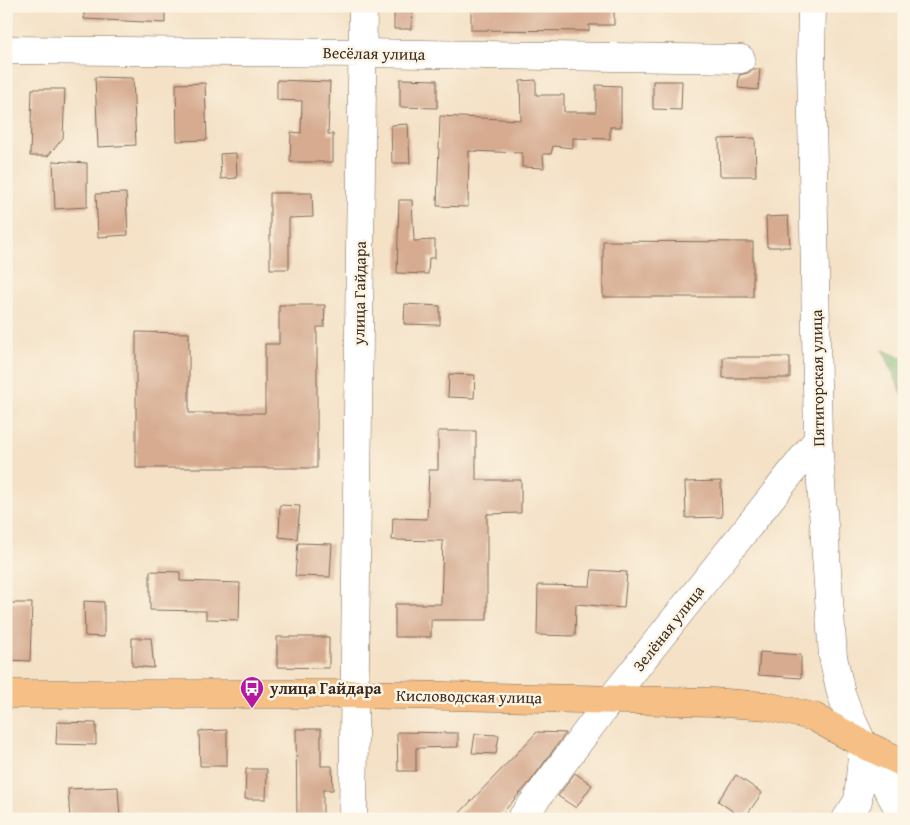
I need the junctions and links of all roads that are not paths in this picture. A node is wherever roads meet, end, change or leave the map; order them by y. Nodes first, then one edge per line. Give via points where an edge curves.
1 (363, 6) edge
2 (812, 6) edge
3 (6, 50) edge
4 (362, 53) junction
5 (741, 59) dead end
6 (818, 439) junction
7 (6, 694) edge
8 (354, 694) junction
9 (611, 699) junction
10 (863, 744) junction
11 (904, 763) edge
12 (353, 819) edge
13 (521, 819) edge
14 (846, 819) edge
15 (904, 819) edge

1 - 4 street, улица Гайдара
2 - 6 street, Пятигорская улица
3 - 4 street, Весёлая улица
4 - 5 street, Весёлая улица
4 - 8 street, улица Гайдара
6 - 9 street, Зелёная улица
6 - 10 street, Пятигорская улица via 833,657 841,693
7 - 8 main road, Кисловодская улица
8 - 9 main road, Кисловодская улица
8 - 12 street, улица Гайдара
9 - 10 main road, Кисловодская улица via 767,706 814,717
9 - 13 street, Зелёная улица
10 - 11 main road, Кисловодская улица
10 - 14 street via 858,801
10 - 15 street, Пятигорская улица

